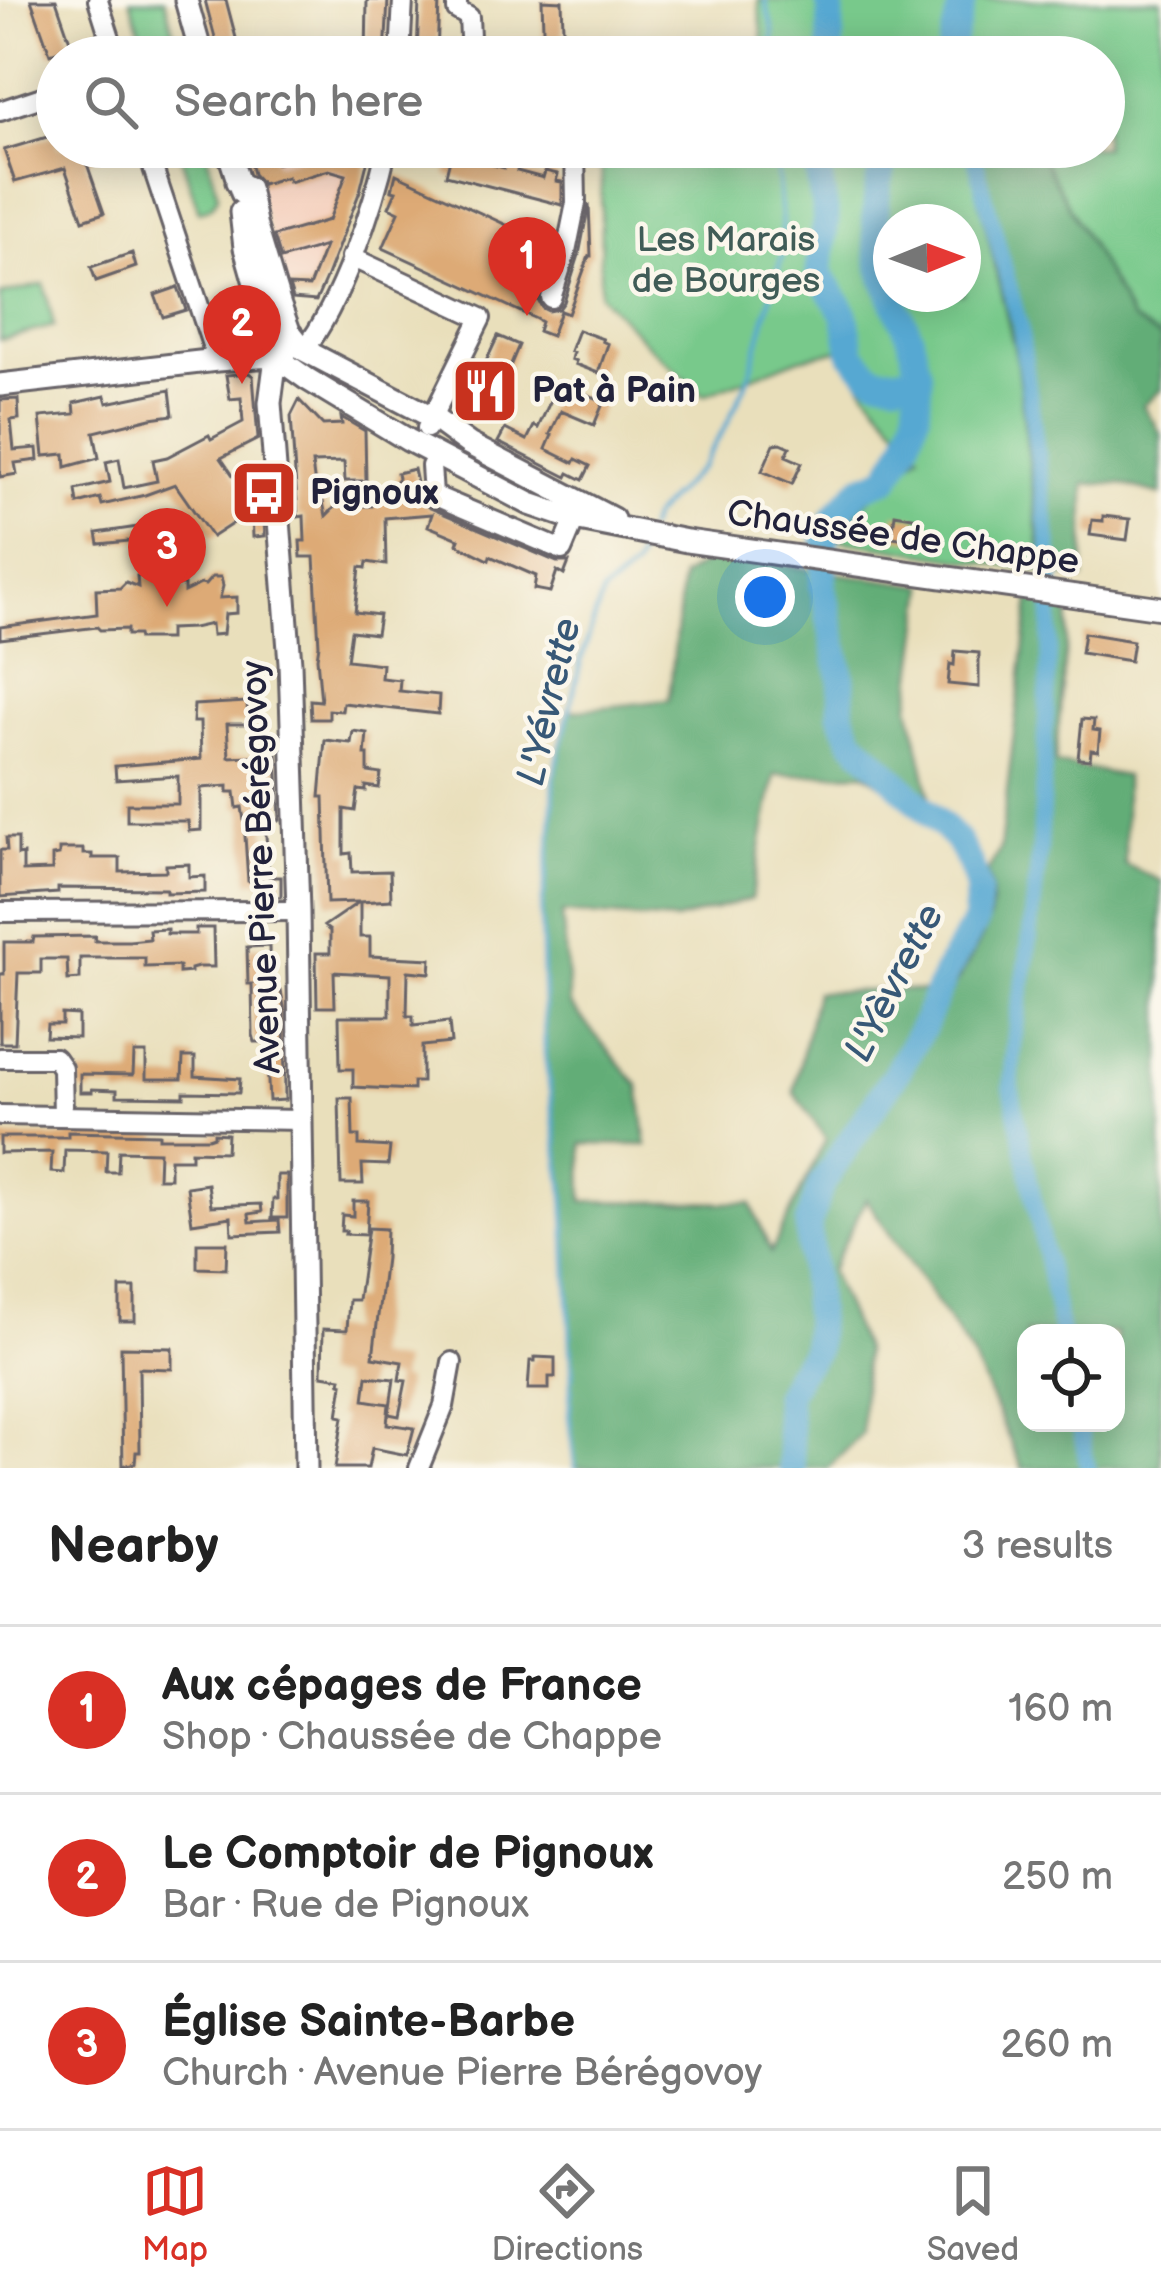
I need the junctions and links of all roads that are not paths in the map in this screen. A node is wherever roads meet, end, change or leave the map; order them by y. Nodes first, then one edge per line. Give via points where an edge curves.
1 (98, 0) edge
2 (186, 0) edge
3 (403, 0) edge
4 (457, 0) edge
5 (109, 36) edge
6 (196, 36) edge
7 (401, 36) edge
8 (470, 36) edge
9 (36, 99) edge
10 (0, 111) edge
11 (153, 168) edge
12 (233, 168) edge
13 (383, 168) edge
14 (575, 168) edge
15 (237, 182) junction
16 (351, 257) junction
17 (551, 298) dead end
18 (289, 331) junction
19 (304, 350) junction
20 (277, 357) junction
21 (217, 360) junction
22 (0, 386) edge
23 (430, 422) junction
24 (436, 455) junction
25 (578, 511) junction
26 (1161, 608) edge
27 (298, 911) junction
28 (0, 912) edge
29 (0, 1058) edge
30 (0, 1115) edge
31 (63, 1116) junction
32 (302, 1120) junction
33 (452, 1362) dead end
34 (302, 1468) edge
35 (419, 1468) edge

1 - 5 street
2 - 6 main road
3 - 7 street
4 - 8 street
9 - 10 street
11 - 21 street
12 - 15 main road
13 - 16 street
14 - 17 street via 576,202
15 - 18 main road via 248,188
15 - 20 main road via 245,248
16 - 19 street
16 - 23 street via 481,318
18 - 19 main road
18 - 20 main road
19 - 20 main road
19 - 23 main road, Chaussée de Chappe
20 - 21 main road
20 - 23 main road, Chaussée de Chappe
20 - 24 main road, Chaussée de Chappe
20 - 27 main road, Avenue Pierre Bérégovoy via 270,403
21 - 22 main road
23 - 25 main road, Chaussée de Chappe via 440,436 469,444
24 - 25 main road, Chaussée de Chappe via 530,504
24 - 25 street via 433,495 562,550
25 - 26 main road, Chaussée de Chappe via 664,537
27 - 28 street
27 - 32 main road, Avenue Pierre Bérégovoy
29 - 31 street via 55,1058
30 - 31 street
31 - 32 street
32 - 34 main road, Avenue Pierre Bérégovoy
33 - 35 street

